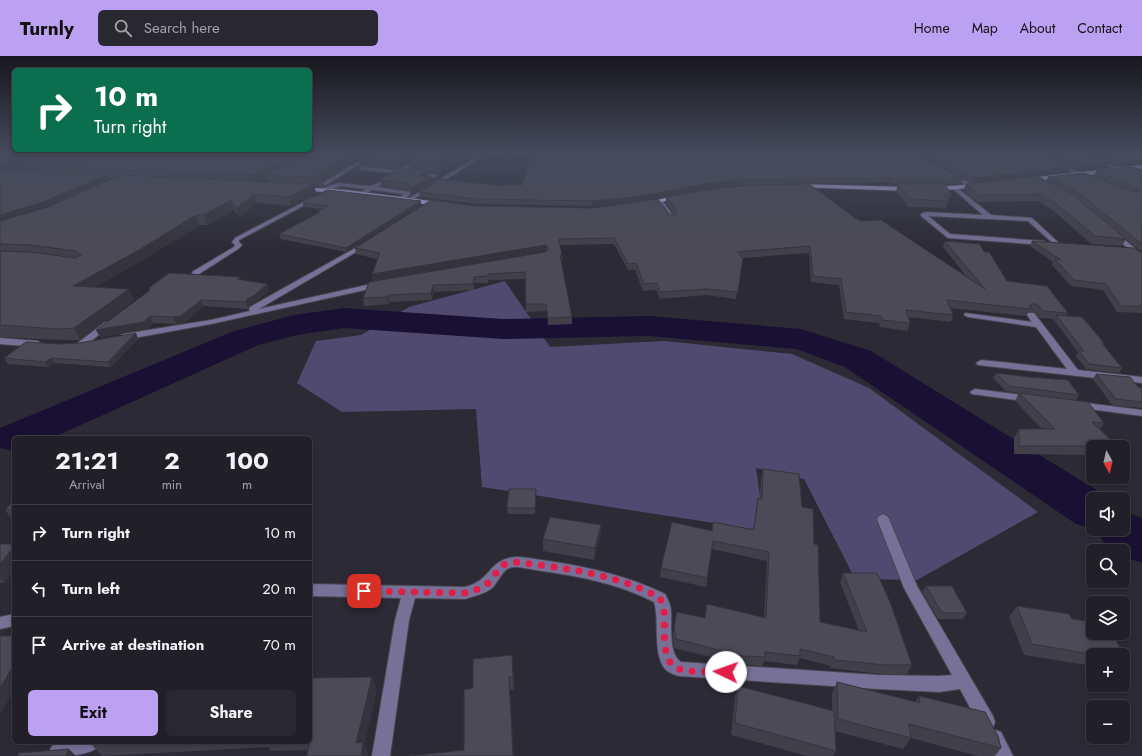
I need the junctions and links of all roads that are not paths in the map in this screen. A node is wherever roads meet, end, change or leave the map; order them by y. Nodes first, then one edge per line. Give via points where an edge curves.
1 (322, 186) edge
2 (335, 186) edge
3 (351, 186) edge
4 (374, 186) edge
5 (433, 186) edge
6 (790, 186) edge
7 (972, 186) joint
8 (977, 186) edge
9 (295, 188) edge
10 (370, 188) junction
11 (915, 188) edge
12 (955, 188) junction
13 (316, 189) junction
14 (929, 189) edge
15 (327, 190) junction
16 (361, 194) junction
17 (683, 196) edge
18 (401, 199) junction
19 (409, 200) junction
20 (660, 201) junction
21 (430, 203) junction
22 (444, 204) edge
23 (641, 204) edge
24 (417, 211) edge
25 (988, 216) junction
26 (672, 218) edge
27 (1107, 228) edge
28 (374, 239) edge
29 (1057, 244) junction
30 (1064, 245) edge
31 (1142, 248) edge
32 (1117, 249) edge
33 (1131, 249) junction
34 (1142, 258) edge
35 (196, 272) dead end
36 (385, 282) edge
37 (244, 315) junction
38 (968, 315) dead end
39 (1031, 315) edge
40 (117, 318) edge
41 (1038, 325) junction
42 (112, 339) edge
43 (0, 341) edge
44 (97, 341) edge
45 (49, 345) edge
46 (981, 363) dead end
47 (1075, 373) junction
48 (1142, 380) edge
49 (975, 392) dead end
50 (1043, 401) edge
51 (1066, 403) edge
52 (1142, 413) edge
53 (883, 519) dead end
54 (312, 590) edge
55 (409, 592) junction
56 (964, 681) junction
57 (91, 744) edge
58 (38, 754) edge
59 (381, 756) edge
60 (1004, 756) edge

1 - 13 street
2 - 15 street
3 - 10 street
4 - 10 street
5 - 19 street
6 - 11 main road
7 - 8 main road
7 - 12 main road
9 - 13 main road
10 - 16 street
10 - 18 street via 408,193
12 - 14 main road
12 - 25 street
13 - 15 main road
15 - 16 main road
15 - 35 street via 237,239 235,242 239,245 236,248
16 - 18 main road
17 - 20 main road
18 - 19 main road
19 - 21 main road
20 - 23 main road
20 - 26 street
21 - 22 main road
21 - 24 street
25 - 29 street via 1032,220
25 - 29 street via 923,215 948,236
27 - 33 street
28 - 37 street
29 - 30 street
31 - 33 street
32 - 33 street
33 - 34 street
36 - 37 street
37 - 42 street
38 - 41 street
39 - 41 street
40 - 44 street via 79,344
41 - 47 street
43 - 45 street
46 - 47 street
47 - 48 street
49 - 50 street
51 - 52 street
53 - 56 street via 911,588
54 - 55 street
55 - 56 street via 474,591 488,583 499,566 506,562 569,569 643,588 660,598 664,610 664,635 668,658 671,664 679,669 878,682 938,684
55 - 59 street via 402,620
56 - 60 street
57 - 58 street via 86,748 70,751

